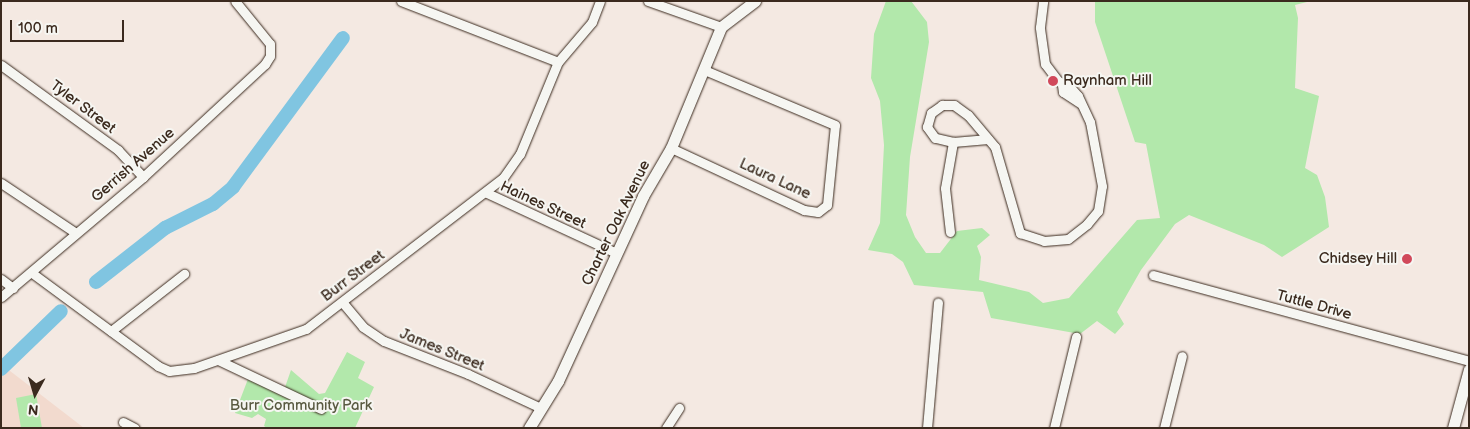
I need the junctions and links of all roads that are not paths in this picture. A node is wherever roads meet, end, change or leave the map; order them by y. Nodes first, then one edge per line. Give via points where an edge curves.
1 (235, 1) edge
2 (400, 1) edge
3 (600, 1) edge
4 (648, 1) edge
5 (755, 1) edge
6 (1043, 1) edge
7 (421, 5) edge
8 (721, 27) junction
9 (558, 62) junction
10 (1, 65) edge
11 (704, 70) junction
12 (988, 139) junction
13 (953, 142) junction
14 (671, 148) junction
15 (143, 177) junction
16 (1, 183) edge
17 (486, 193) junction
18 (950, 232) dead end
19 (76, 233) junction
20 (616, 254) junction
21 (32, 273) junction
22 (184, 274) dead end
23 (1153, 275) dead end
24 (1, 279) edge
25 (13, 288) junction
26 (1, 297) edge
27 (938, 302) dead end
28 (343, 303) junction
29 (111, 331) junction
30 (1076, 337) dead end
31 (1182, 356) dead end
32 (218, 360) junction
33 (1469, 362) edge
34 (1469, 369) edge
35 (541, 408) junction
36 (679, 408) dead end
37 (321, 409) dead end
38 (123, 422) dead end
39 (135, 428) edge
40 (529, 428) edge
41 (666, 428) edge
42 (926, 428) edge
43 (1054, 428) edge
44 (1164, 428) edge
45 (1453, 428) edge

1 - 15 street, Gerrish Avenue via 270,44 270,56
2 - 7 street
3 - 9 street, Burr Street via 592,22
4 - 8 street
5 - 8 street
6 - 12 street via 1040,27 1045,64 1062,85 1070,87 1090,122 1095,140 1101,202 1094,218 1068,238 1044,242 1020,233 995,147
7 - 9 street
8 - 11 street, Charter Oak Avenue
9 - 17 street, Burr Street via 520,154 508,172
10 - 15 street, Tyler Street via 118,150
11 - 14 street, Charter Oak Avenue
11 - 14 street, Laura Lane via 835,125 827,205 818,212 804,210
12 - 13 street
12 - 13 street via 961,110 942,105 932,112 927,122 928,132 935,138
13 - 18 street via 944,195
14 - 20 street, Charter Oak Avenue via 642,196
15 - 19 street, Gerrish Avenue
16 - 19 street
17 - 20 street, Haines Street
17 - 28 street, Burr Street
19 - 21 street, Gerrish Avenue
20 - 35 street, Charter Oak Avenue via 558,381
21 - 25 street, Gerrish Avenue
21 - 29 street, Burr Street
22 - 29 street
23 - 33 street, Tuttle Drive
24 - 25 street
25 - 26 street, Gerrish Avenue
27 - 42 street
28 - 32 street, Burr Street via 295,334
28 - 35 street, James Street via 364,327 384,341 468,374
29 - 32 street, Burr Street via 169,372
30 - 43 street
31 - 44 street
32 - 37 street
34 - 45 street
35 - 40 street, Charter Oak Avenue
36 - 41 street
38 - 39 street

